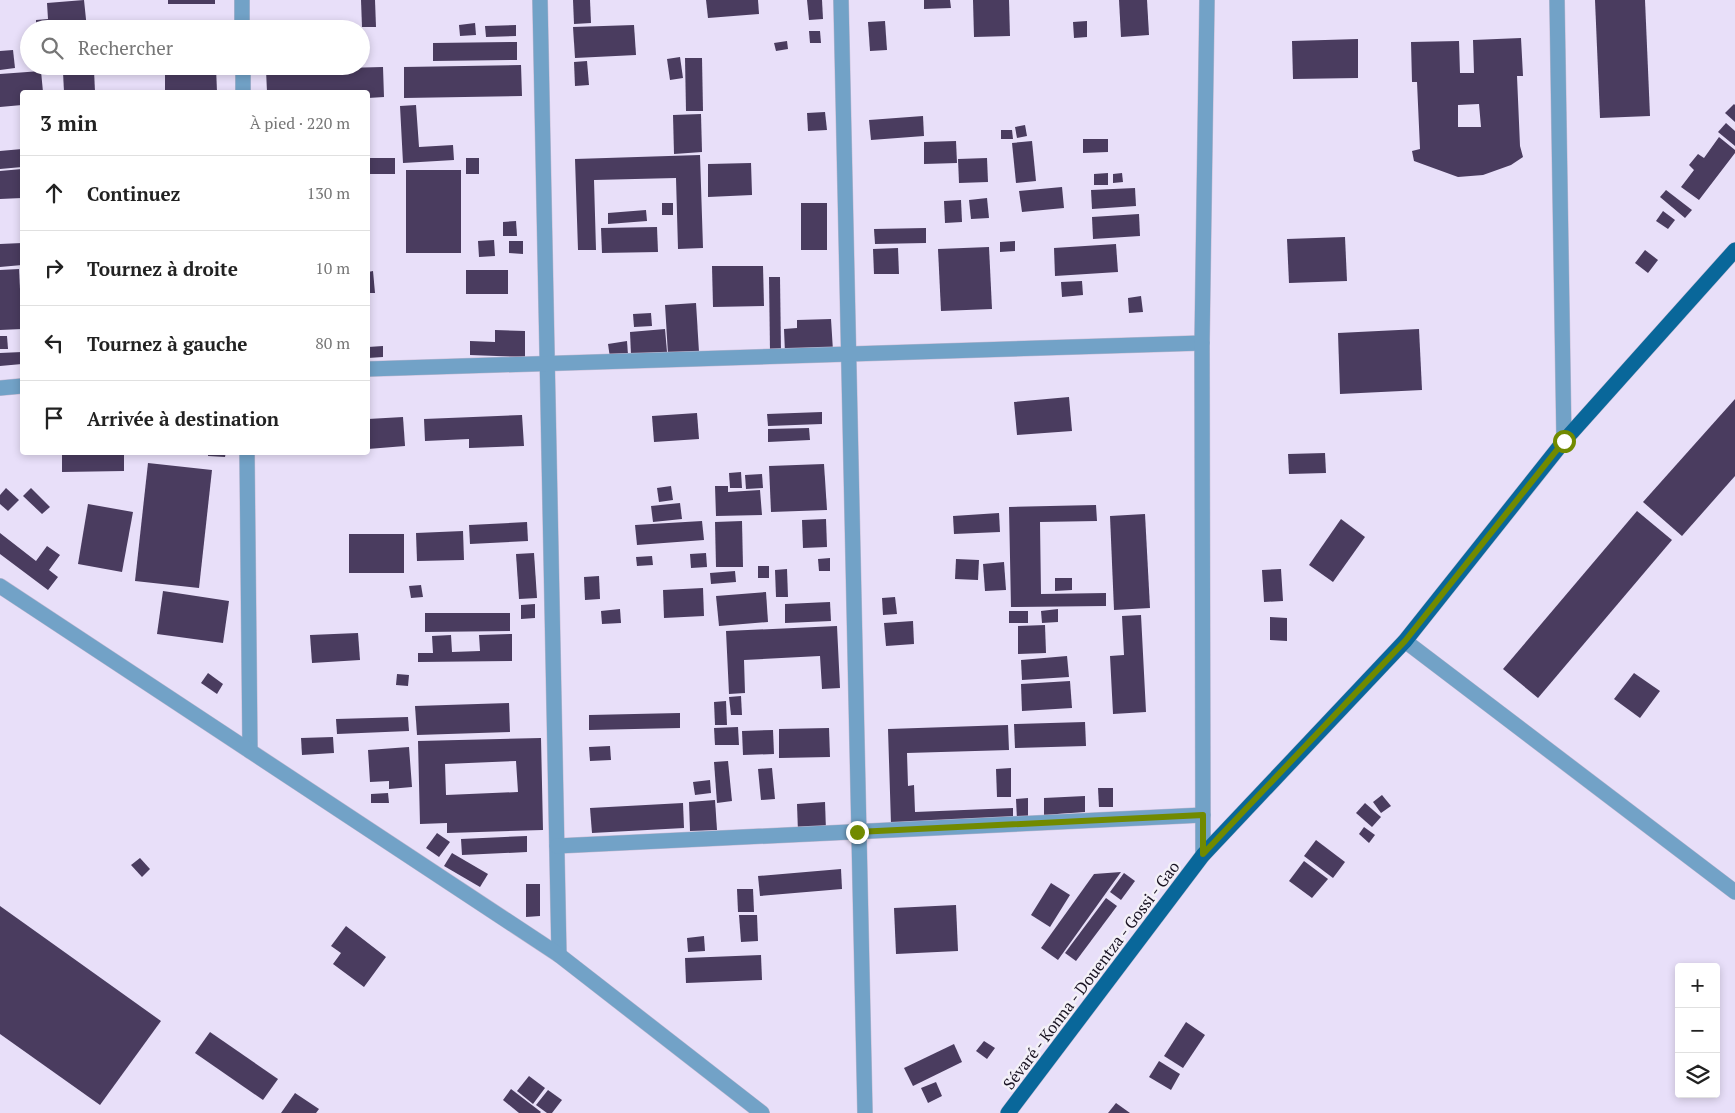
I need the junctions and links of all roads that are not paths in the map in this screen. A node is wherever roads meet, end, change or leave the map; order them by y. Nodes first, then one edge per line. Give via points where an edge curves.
1 (242, 0) edge
2 (540, 0) edge
3 (841, 0) edge
4 (1206, 0) edge
5 (1557, 0) edge
6 (242, 20) edge
7 (243, 75) edge
8 (243, 90) edge
9 (1735, 250) edge
10 (1202, 343) junction
11 (848, 354) junction
12 (548, 363) junction
13 (370, 369) edge
14 (20, 386) edge
15 (0, 388) edge
16 (1564, 441) junction
17 (247, 455) edge
18 (2, 592) edge
19 (1405, 641) junction
20 (250, 751) junction
21 (1203, 815) junction
22 (857, 832) junction
23 (557, 846) junction
24 (1203, 854) junction
25 (1735, 892) edge
26 (559, 954) junction
27 (762, 1113) edge
28 (864, 1113) edge
29 (1008, 1113) edge

1 - 6 street
2 - 12 street
3 - 11 street
4 - 10 street
5 - 16 street
7 - 8 street
9 - 16 main road, Sévaré - Konna - Douentza - Gossi - Gao
10 - 11 street
10 - 21 street
11 - 12 street
11 - 22 street
12 - 13 street
12 - 23 street
14 - 15 street
16 - 19 main road, Sévaré - Konna - Douentza - Gossi - Gao
17 - 20 street
18 - 20 street
19 - 24 main road, Sévaré - Konna - Douentza - Gossi - Gao
19 - 25 street
20 - 26 street
21 - 22 street
21 - 24 street
22 - 23 street
22 - 28 street
23 - 26 street
24 - 29 main road, Sévaré - Konna - Douentza - Gossi - Gao
26 - 27 street

